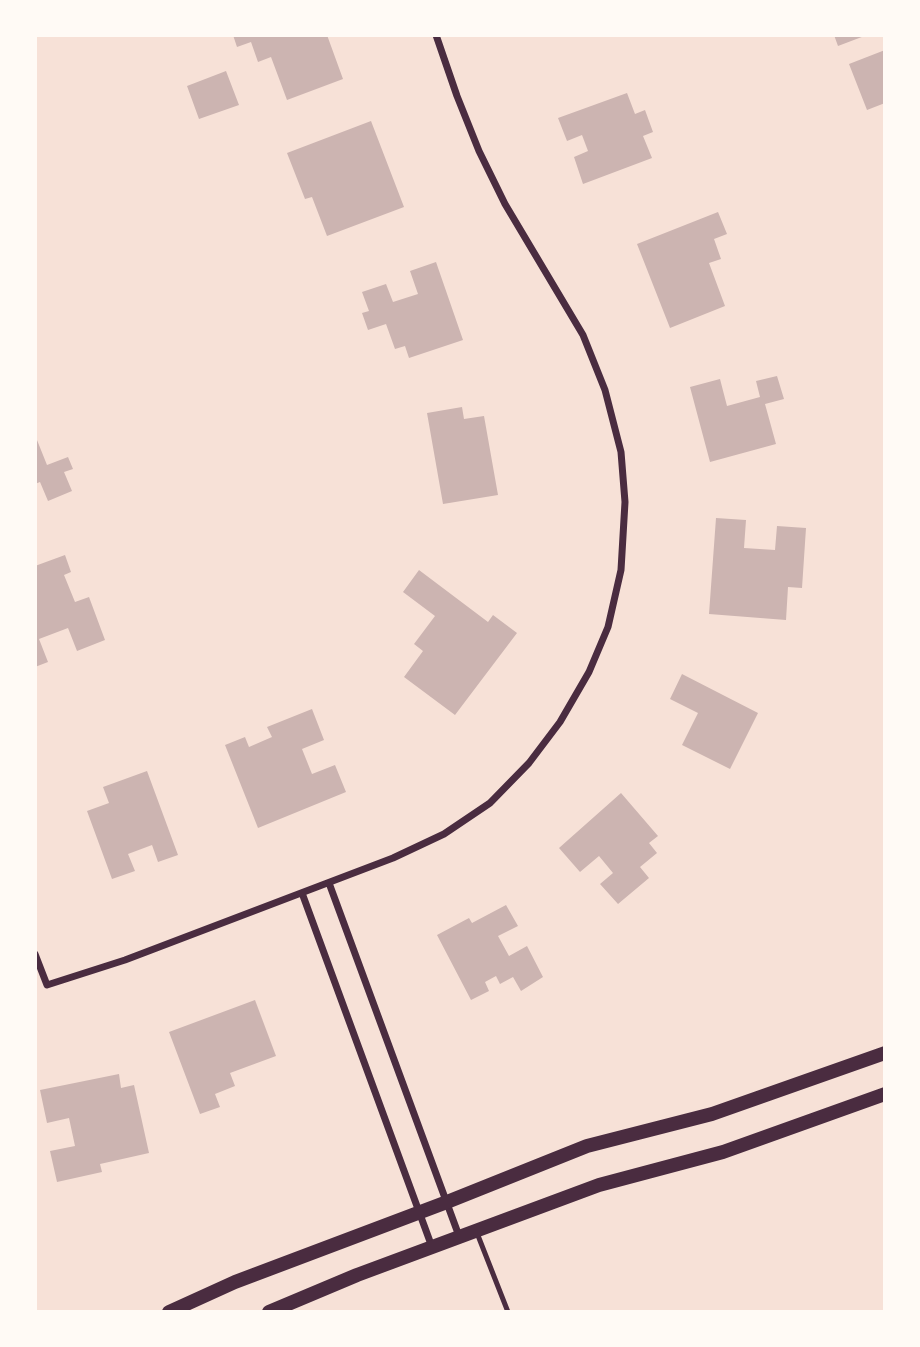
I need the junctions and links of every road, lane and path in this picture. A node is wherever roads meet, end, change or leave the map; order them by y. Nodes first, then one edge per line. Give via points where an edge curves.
1 (436, 35) edge
2 (329, 883) junction
3 (302, 893) junction
4 (35, 954) edge
5 (885, 1053) edge
6 (885, 1094) edge
7 (447, 1202) junction
8 (420, 1213) junction
9 (476, 1231) junction
10 (460, 1237) junction
11 (433, 1247) junction
12 (169, 1312) edge
13 (269, 1312) edge
14 (508, 1312) edge

1 - 2 street via 479,151 583,335 606,390 621,452 625,502 621,570 608,627 589,672 529,763 490,803 444,834
2 - 3 street
2 - 7 street
3 - 4 street via 47,985
3 - 8 street
5 - 7 main road via 712,1114 587,1146
6 - 9 main road via 723,1152 599,1185
7 - 8 main road
7 - 10 street
8 - 11 street
8 - 12 main road via 235,1282
9 - 10 main road
9 - 14 lane
10 - 11 main road
11 - 13 main road

